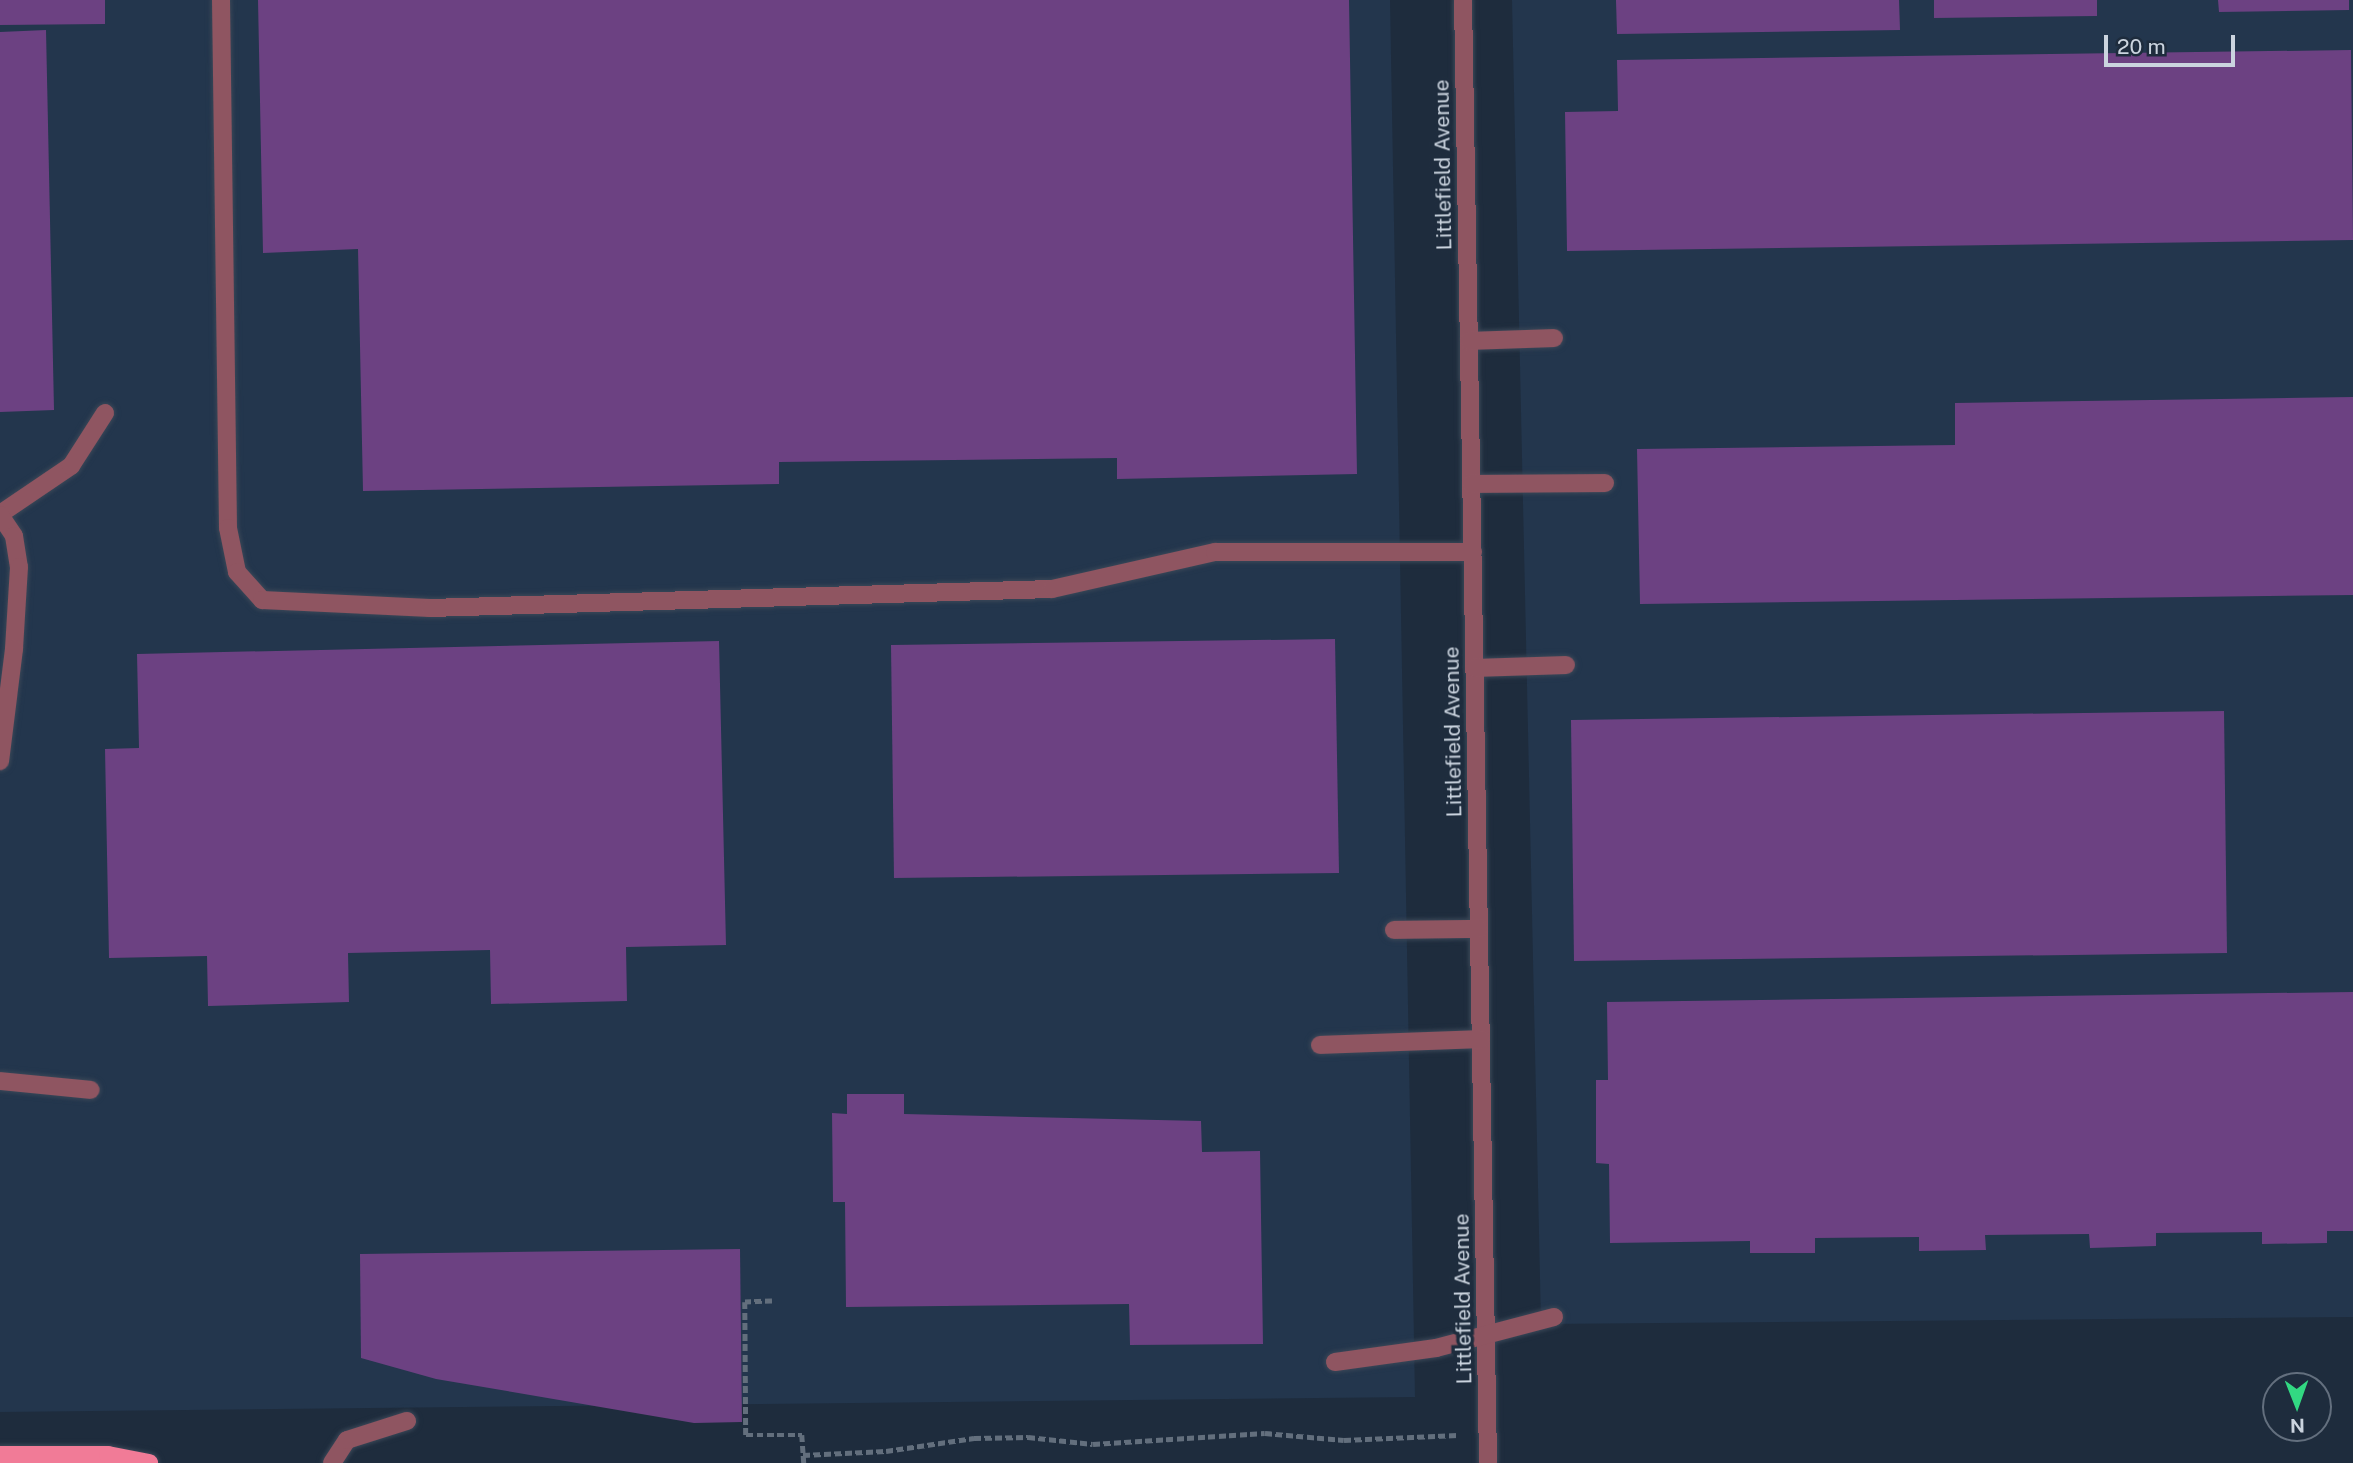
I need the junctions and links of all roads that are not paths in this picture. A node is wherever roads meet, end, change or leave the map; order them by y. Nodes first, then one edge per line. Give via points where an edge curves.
1 (221, 0) edge
2 (1463, 0) edge
3 (1554, 338) dead end
4 (1469, 341) junction
5 (105, 413) dead end
6 (1471, 484) junction
7 (1605, 484) dead end
8 (0, 515) edge
9 (1472, 552) junction
10 (1566, 665) dead end
11 (1475, 668) junction
12 (0, 761) edge
13 (1479, 929) junction
14 (1394, 930) dead end
15 (1481, 1039) junction
16 (1320, 1045) dead end
17 (0, 1081) edge
18 (91, 1090) dead end
19 (1554, 1317) dead end
20 (1486, 1336) junction
21 (1335, 1362) dead end
22 (407, 1421) dead end
23 (0, 1455) edge
24 (149, 1463) edge
25 (332, 1463) edge
26 (1488, 1463) edge

1 - 9 street via 228,528 237,572 262,600 430,608 1052,589 1215,552
2 - 4 street, Littlefield Avenue
3 - 4 street
4 - 6 street, Littlefield Avenue
5 - 8 street via 71,466
6 - 7 street
6 - 9 street, Littlefield Avenue
8 - 12 street via 14,536 19,580
9 - 11 street, Littlefield Avenue
10 - 11 street
11 - 13 street, Littlefield Avenue
13 - 14 street
13 - 15 street, Littlefield Avenue
15 - 16 street
15 - 20 street, Littlefield Avenue
17 - 18 street
19 - 20 street
20 - 21 street
20 - 26 street, Littlefield Avenue
22 - 25 street via 347,1440
23 - 24 main road via 107,1455

